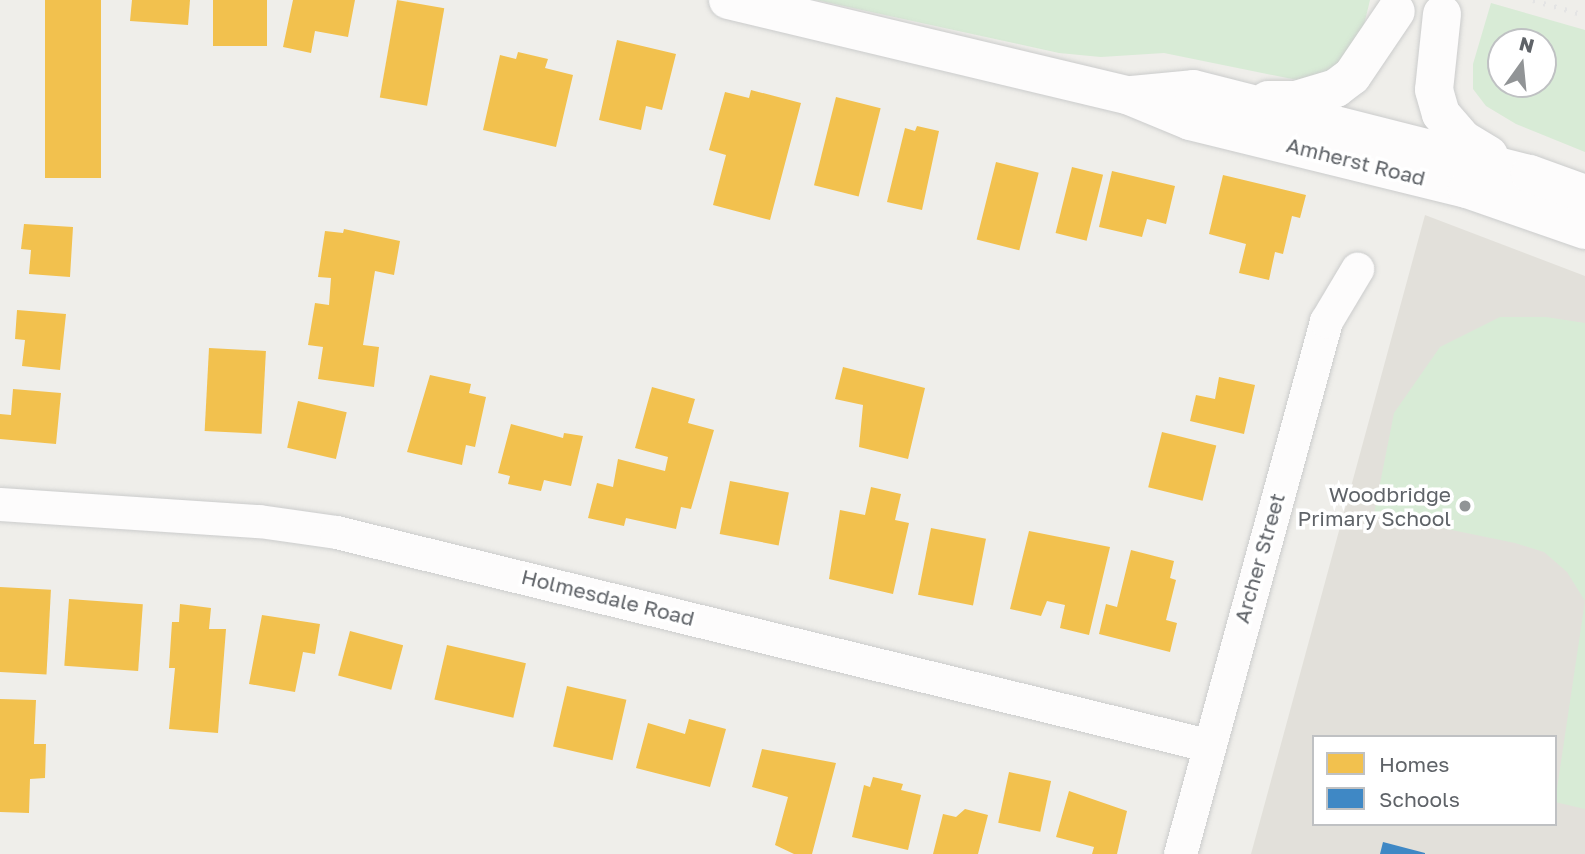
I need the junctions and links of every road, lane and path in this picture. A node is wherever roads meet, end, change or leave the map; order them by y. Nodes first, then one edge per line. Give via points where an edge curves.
1 (728, 0) edge
2 (1397, 5) edge
3 (1444, 7) edge
4 (1193, 89) junction
5 (1127, 95) junction
6 (1354, 145) junction
7 (1395, 155) junction
8 (1530, 174) junction
9 (1585, 194) edge
10 (1585, 230) edge
11 (1357, 269) dead end
12 (0, 504) edge
13 (1207, 745) junction
14 (1180, 854) edge

1 - 5 street, Amherst Road
2 - 4 street via 1352,76 1336,88 1277,101
2 - 6 street
3 - 7 street
3 - 8 street via 1434,90 1441,114 1464,140
4 - 5 street, Amherst Road
4 - 6 street, Amherst Road
5 - 6 street, Amherst Road via 1190,121
6 - 7 street, Amherst Road
7 - 8 street, Amherst Road
7 - 10 street, Amherst Road
8 - 9 street, Amherst Road
11 - 13 street, Archer Street via 1326,321
12 - 13 street, Holmesdale Road via 259,521 336,532
13 - 14 street, Archer Street

